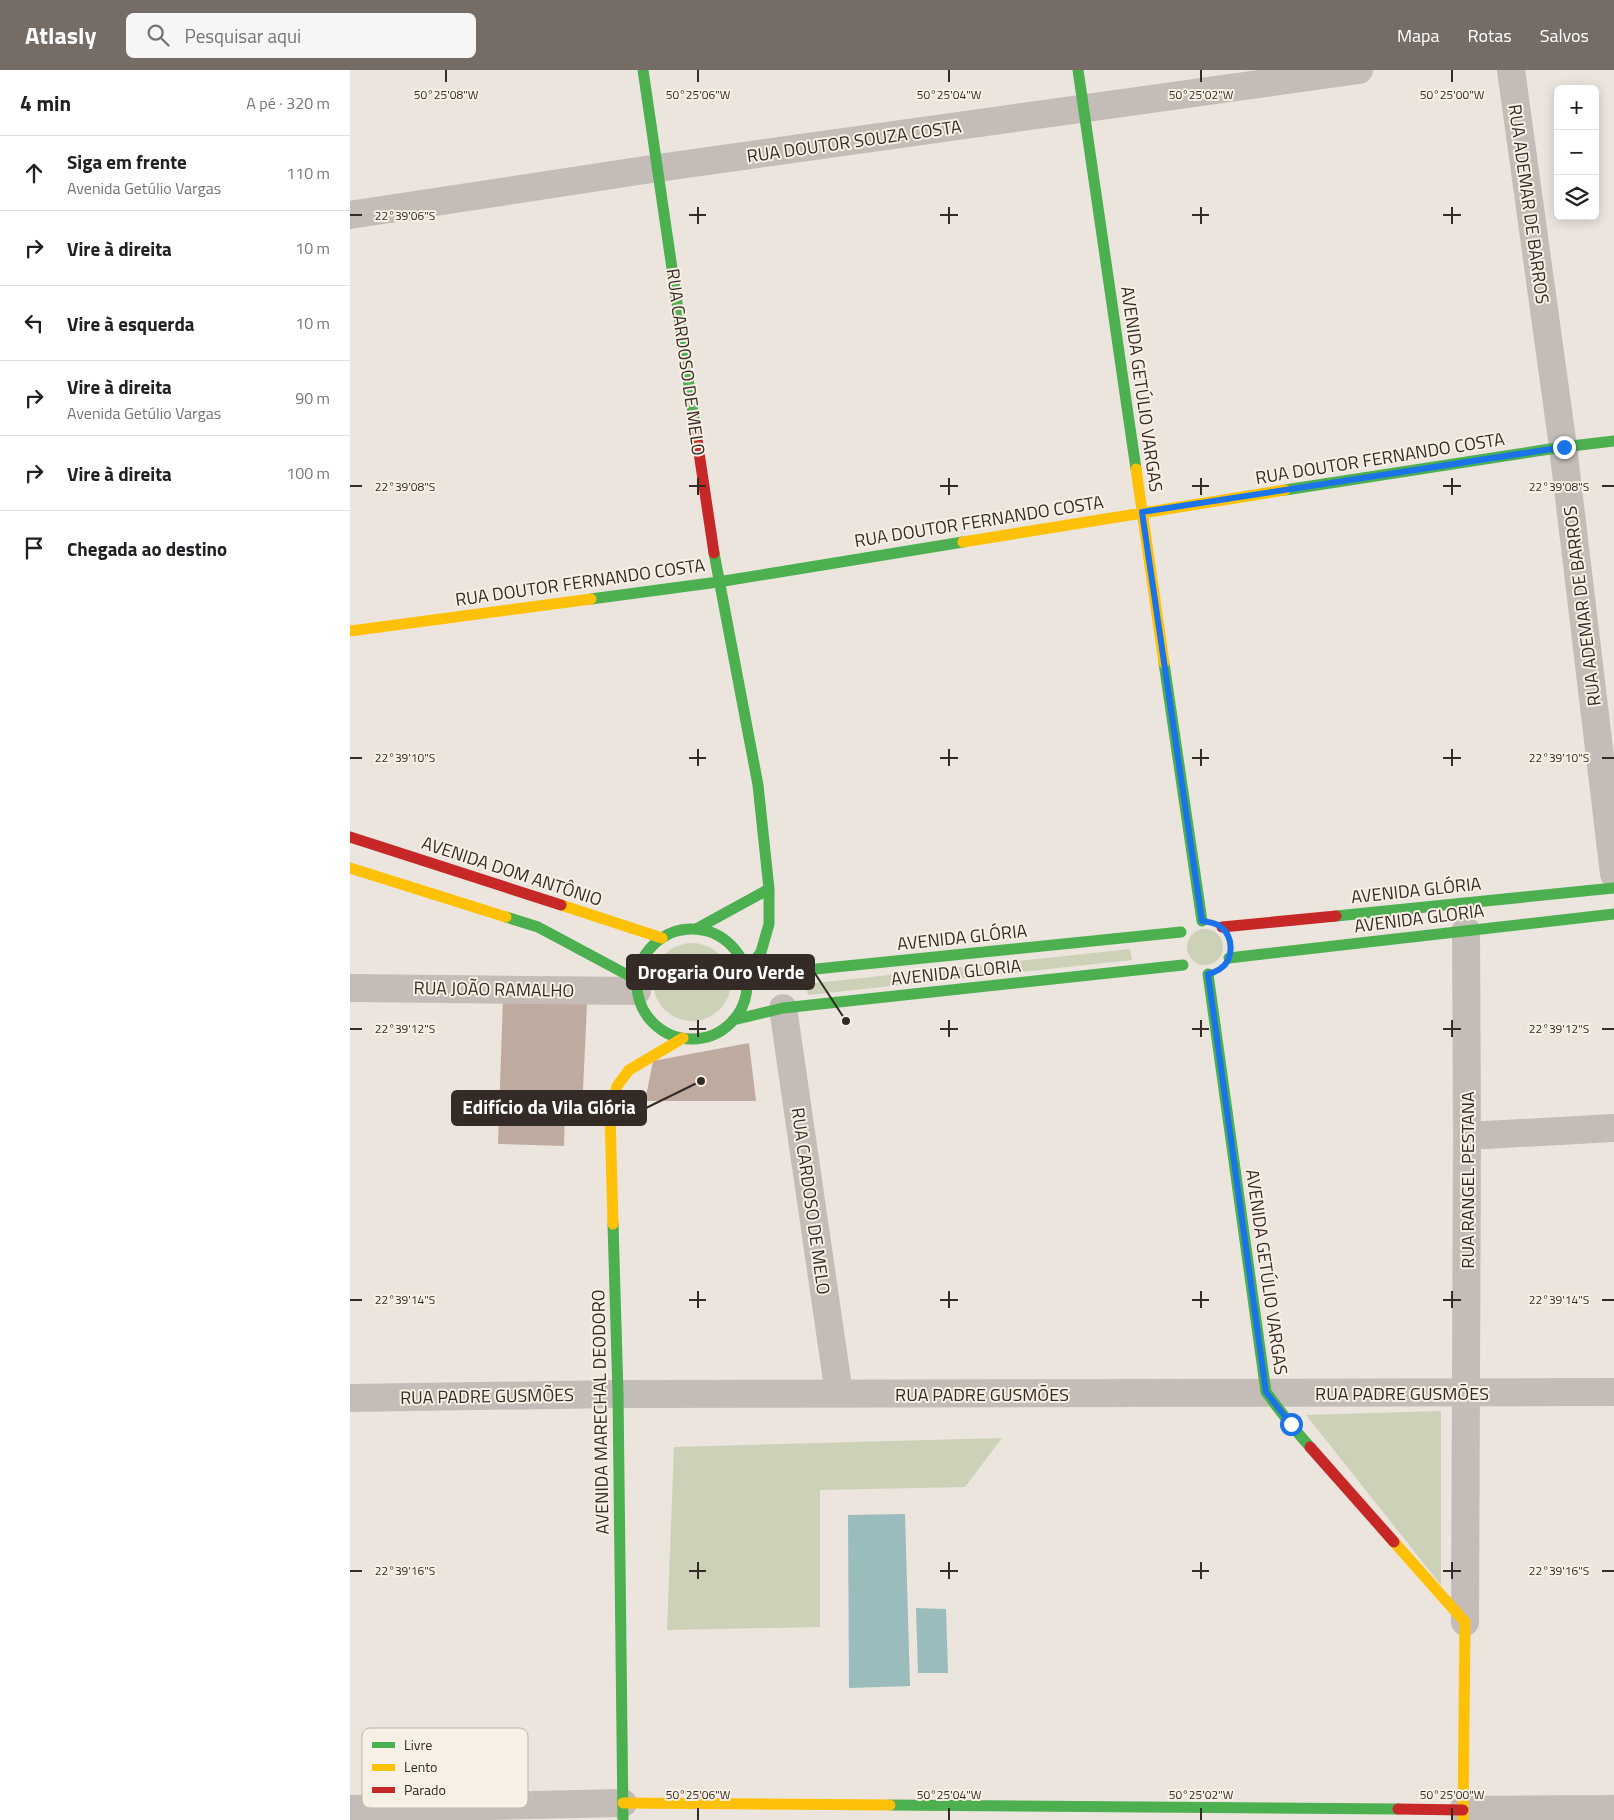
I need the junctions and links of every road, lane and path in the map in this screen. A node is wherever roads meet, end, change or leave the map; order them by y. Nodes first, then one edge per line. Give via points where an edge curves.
1 (644, 70) edge
2 (1078, 70) edge
3 (1359, 70) edge
4 (1511, 70) edge
5 (1083, 109) junction
6 (658, 168) junction
7 (350, 215) edge
8 (1614, 442) edge
9 (1564, 447) junction
10 (1142, 512) junction
11 (718, 582) junction
12 (350, 631) edge
13 (350, 837) edge
14 (350, 868) edge
15 (1614, 874) edge
16 (1614, 888) edge
17 (769, 889) junction
18 (1614, 914) edge
19 (1202, 921) junction
20 (696, 929) junction
21 (1466, 930) junction
22 (662, 938) junction
23 (1228, 942) junction
24 (1178, 943) junction
25 (1183, 966) junction
26 (1208, 974) junction
27 (746, 975) junction
28 (637, 986) junction
29 (350, 988) edge
30 (783, 1008) junction
31 (734, 1020) junction
32 (683, 1038) junction
33 (1614, 1128) edge
34 (1467, 1136) junction
35 (1266, 1392) junction
36 (1614, 1392) edge
37 (1466, 1393) junction
38 (618, 1394) junction
39 (839, 1394) junction
40 (350, 1398) edge
41 (1465, 1622) junction
42 (1072, 1808) junction
43 (350, 1809) edge
44 (1614, 1809) edge
45 (623, 1812) edge
46 (1463, 1815) edge
47 (1072, 1820) edge

1 - 6 main road, RUA CARDOSO DE MELO
2 - 5 main road, AVENIDA GETÚLIO VARGAS
3 - 5 street, RUA DOUTOR SOUZA COSTA
4 - 9 street, RUA ADEMAR DE BARROS
5 - 6 street, RUA DOUTOR SOUZA COSTA
5 - 10 main road, AVENIDA GETÚLIO VARGAS
6 - 7 street, RUA DOUTOR SOUZA COSTA
6 - 11 main road, RUA CARDOSO DE MELO
8 - 9 main road, RUA DOUTOR FERNANDO COSTA
9 - 10 main road, RUA DOUTOR FERNANDO COSTA
9 - 15 street, RUA ADEMAR DE BARROS
10 - 11 main road, RUA DOUTOR FERNANDO COSTA
10 - 19 main road, AVENIDA GETÚLIO VARGAS
11 - 12 main road, RUA DOUTOR FERNANDO COSTA
11 - 17 main road, RUA CARDOSO DE MELO via 758,785
13 - 22 main road, AVENIDA DOM ANTÔNIO
14 - 28 main road via 538,927
16 - 23 main road, AVENIDA GLÓRIA
17 - 20 main road
17 - 27 main road, RUA CARDOSO DE MELO via 769,924 761,952
18 - 21 main road, AVENIDA GLORIA
19 - 23 main road via 1212,922
19 - 24 main road via 1190,924
20 - 22 main road
20 - 27 main road via 714,933 728,943 740,957
21 - 23 main road, AVENIDA GLORIA
21 - 34 street, RUA RANGEL PESTANA
22 - 28 main road via 641,964
23 - 26 main road via 1221,969
24 - 25 main road
24 - 27 main road, AVENIDA GLÓRIA
25 - 26 main road via 1194,973
25 - 30 main road, AVENIDA GLORIA
26 - 35 main road, AVENIDA GETÚLIO VARGAS
27 - 31 main road via 747,992
28 - 29 street, RUA JOÃO RAMALHO
28 - 32 main road via 650,1020 665,1032
30 - 31 main road, AVENIDA GLORIA
30 - 39 street, RUA CARDOSO DE MELO
31 - 32 main road via 719,1032 701,1038
32 - 38 main road, AVENIDA MARECHAL DEODORO via 629,1070 617,1086 610,1114
33 - 34 street
34 - 37 street, RUA RANGEL PESTANA
35 - 37 street, RUA PADRE GUSMÕES
35 - 39 street, RUA PADRE GUSMÕES
35 - 41 main road, AVENIDA GETÚLIO VARGAS
36 - 37 street, RUA PADRE GUSMÕES
37 - 41 street, RUA RANGEL PESTANA
38 - 39 street, RUA PADRE GUSMÕES
38 - 40 street, RUA PADRE GUSMÕES
38 - 45 main road, AVENIDA MARECHAL DEODORO
41 - 46 main road, RUA RANGEL PESTANA
42 - 45 main road
42 - 46 main road
42 - 47 main road
43 - 45 street
44 - 46 street

